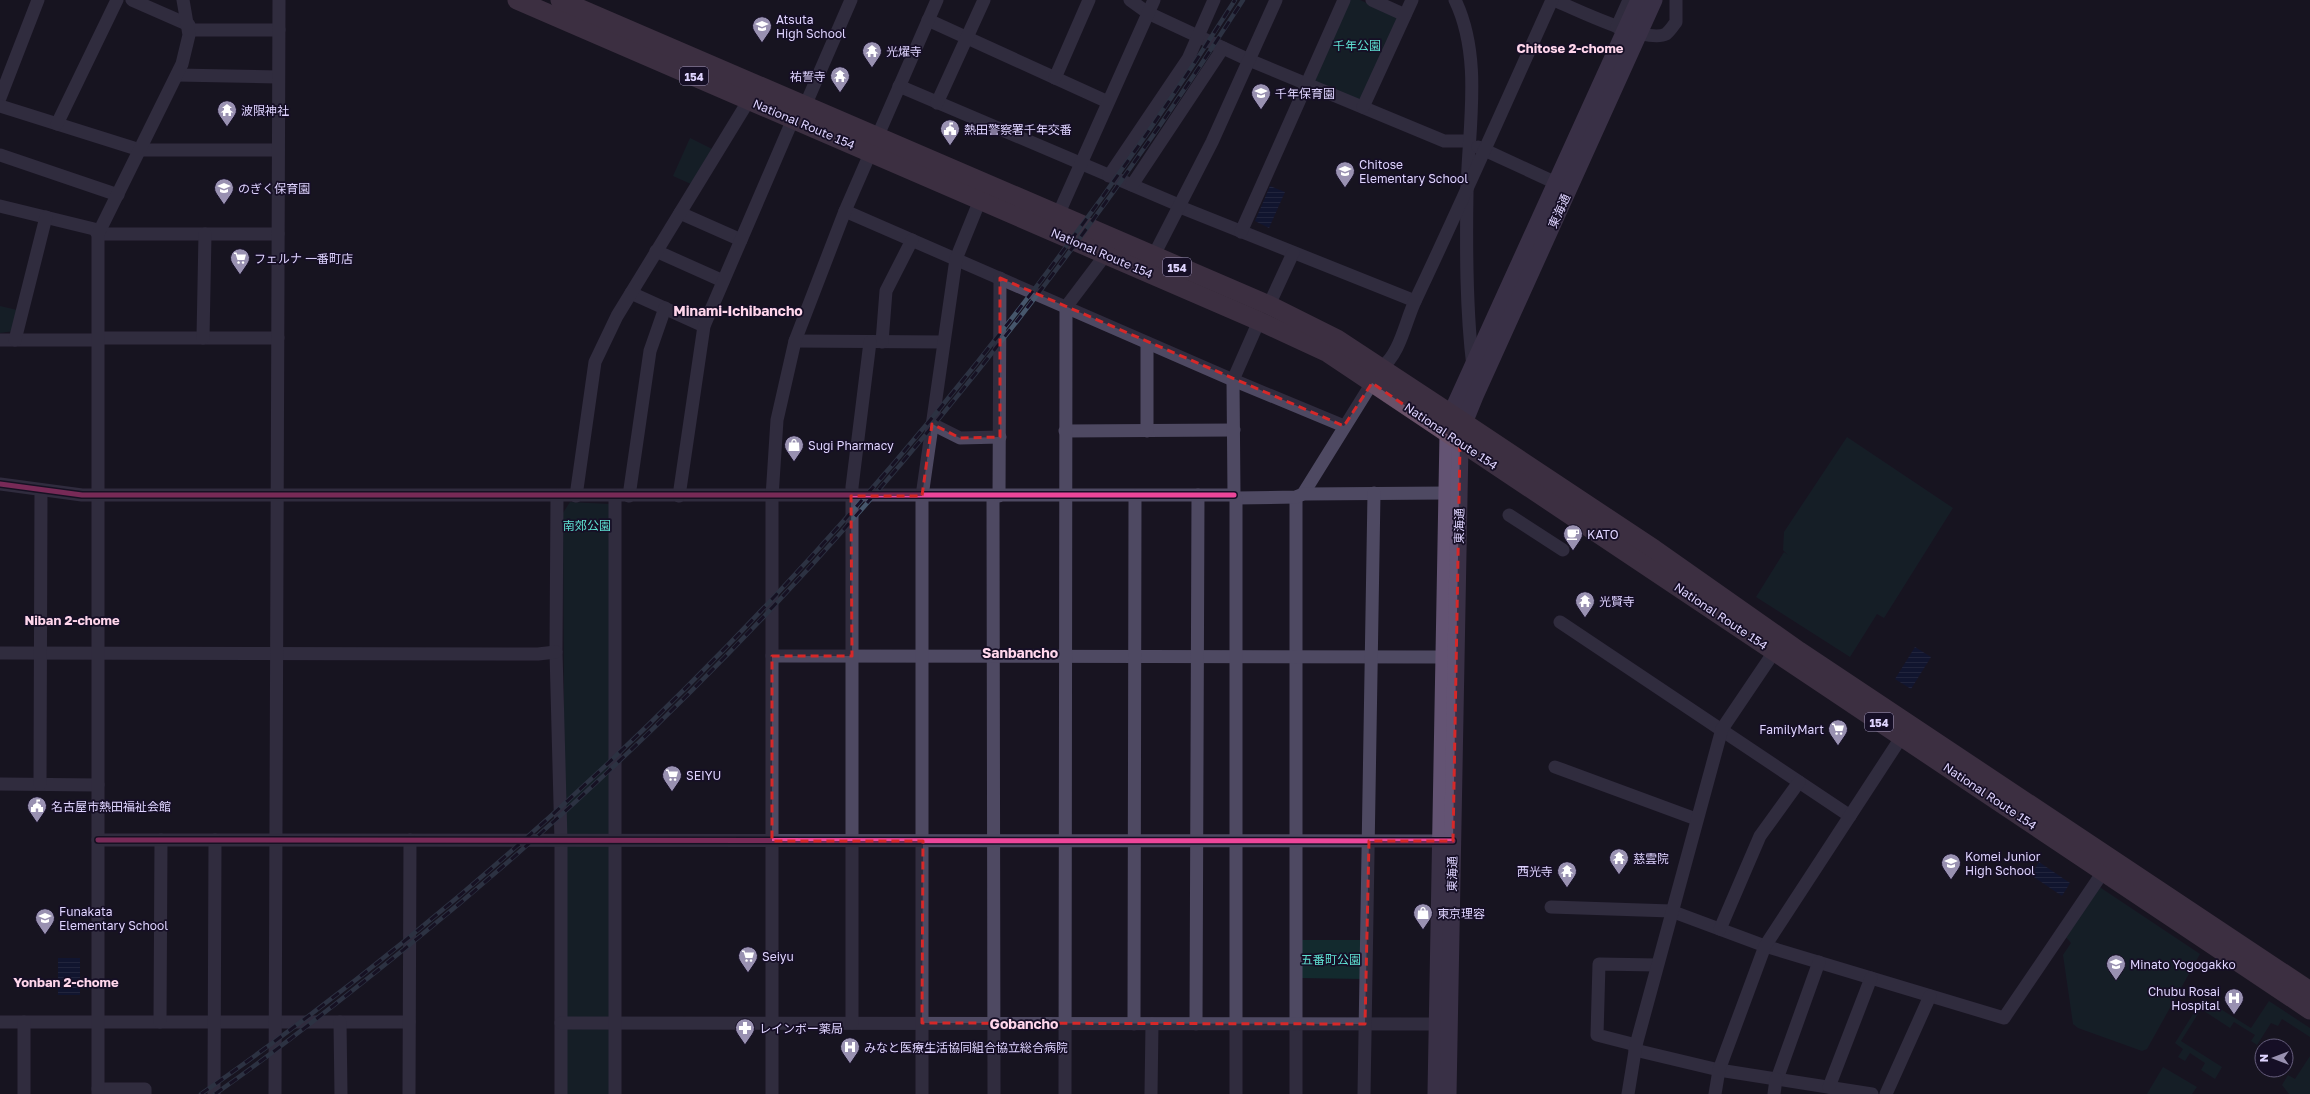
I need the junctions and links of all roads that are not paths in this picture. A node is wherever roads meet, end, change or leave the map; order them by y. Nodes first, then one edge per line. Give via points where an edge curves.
1 (38, 0) edge
2 (117, 0) edge
3 (132, 0) edge
4 (183, 0) edge
5 (279, 0) edge
6 (517, 0) edge
7 (560, 0) edge
8 (851, 0) edge
9 (937, 0) edge
10 (984, 0) edge
11 (1089, 0) edge
12 (1130, 0) edge
13 (1154, 0) edge
14 (1214, 0) edge
15 (1276, 0) edge
16 (1344, 0) edge
17 (1372, 0) edge
18 (1412, 0) edge
19 (1455, 0) edge
20 (1553, 0) edge
21 (1676, 0) edge
22 (1643, 2) edge
23 (1148, 13) junction
24 (1405, 15) junction
25 (928, 20) junction
26 (189, 27) junction
27 (279, 30) junction
28 (1627, 30) junction
29 (1198, 36) junction
30 (967, 38) junction
31 (1223, 48) junction
32 (1249, 60) junction
33 (177, 75) junction
34 (278, 77) junction
35 (1055, 78) junction
36 (1307, 83) junction
37 (899, 86) junction
38 (0, 98) edge
39 (750, 100) junction
40 (1108, 102) junction
41 (937, 103) junction
42 (0, 106) edge
43 (1363, 107) junction
44 (799, 113) junction
45 (57, 124) junction
46 (1469, 142) junction
47 (874, 144) junction
48 (140, 150) junction
49 (278, 150) junction
50 (1486, 150) junction
51 (0, 155) edge
52 (1080, 164) junction
53 (1109, 176) junction
54 (1556, 183) junction
55 (1132, 185) junction
56 (1467, 192) junction
57 (118, 195) junction
58 (980, 200) junction
59 (1180, 207) junction
60 (1, 208) edge
61 (845, 211) junction
62 (680, 213) junction
63 (1058, 215) junction
64 (46, 217) junction
65 (1241, 232) junction
66 (98, 234) junction
67 (205, 234) junction
68 (278, 234) junction
69 (741, 240) junction
70 (912, 240) junction
71 (656, 251) junction
72 (1293, 253) junction
73 (1106, 254) junction
74 (1154, 256) junction
75 (956, 259) junction
76 (1000, 278) junction
77 (723, 281) junction
78 (631, 293) junction
79 (1414, 301) junction
80 (1066, 307) junction
81 (665, 308) junction
82 (1264, 313) junction
83 (704, 326) junction
84 (203, 338) junction
85 (278, 338) junction
86 (98, 339) junction
87 (0, 340) edge
88 (15, 340) junction
89 (795, 341) junction
90 (876, 342) junction
91 (943, 342) junction
92 (1147, 342) junction
93 (1473, 369) junction
94 (1377, 376) junction
95 (1233, 380) junction
96 (1458, 418) junction
97 (932, 424) junction
98 (1344, 426) junction
99 (1234, 430) junction
100 (1066, 431) junction
101 (1147, 431) junction
102 (1000, 437) junction
103 (1454, 438) junction
104 (0, 484) edge
105 (41, 490) junction
106 (1374, 493) junction
107 (1447, 493) junction
108 (98, 495) junction
109 (276, 495) junction
110 (1198, 495) junction
111 (557, 496) junction
112 (576, 496) junction
113 (615, 496) junction
114 (629, 496) junction
115 (679, 496) junction
116 (852, 496) junction
117 (922, 496) junction
118 (996, 496) junction
119 (1065, 496) junction
120 (1135, 496) junction
121 (1235, 496) junction
122 (1299, 496) junction
123 (772, 497) junction
124 (1509, 515) dead end
125 (1563, 550) dead end
126 (1560, 622) dead end
127 (275, 652) junction
128 (556, 652) junction
129 (1774, 652) junction
130 (0, 653) edge
131 (40, 653) junction
132 (98, 653) junction
133 (772, 656) junction
134 (852, 656) junction
135 (922, 656) junction
136 (994, 657) junction
137 (1065, 657) junction
138 (1135, 657) junction
139 (1197, 657) junction
140 (1236, 657) junction
141 (1296, 657) junction
142 (1372, 657) junction
143 (1444, 657) junction
144 (1722, 730) junction
145 (1906, 730) junction
146 (1555, 767) dead end
147 (1799, 782) junction
148 (0, 784) edge
149 (40, 784) junction
150 (98, 785) junction
151 (1850, 816) junction
152 (1696, 820) junction
153 (98, 840) junction
154 (161, 840) junction
155 (215, 840) junction
156 (274, 840) junction
157 (410, 840) junction
158 (561, 840) junction
159 (615, 841) junction
160 (772, 841) junction
161 (852, 841) junction
162 (923, 841) junction
163 (994, 841) junction
164 (1065, 841) junction
165 (1135, 841) junction
166 (1197, 841) junction
167 (1236, 841) junction
168 (1296, 841) junction
169 (1369, 841) junction
170 (1447, 841) junction
171 (2104, 872) junction
172 (1551, 907) dead end
173 (1671, 911) junction
174 (1720, 929) junction
175 (1765, 946) junction
176 (1820, 962) junction
177 (1657, 965) junction
178 (1871, 978) junction
179 (2310, 991) edge
180 (1930, 996) junction
181 (2310, 1010) edge
182 (0, 1022) edge
183 (24, 1022) junction
184 (98, 1022) junction
185 (160, 1022) junction
186 (214, 1022) junction
187 (275, 1022) junction
188 (340, 1022) junction
189 (409, 1022) junction
190 (561, 1023) junction
191 (615, 1023) junction
192 (772, 1023) junction
193 (852, 1023) junction
194 (922, 1023) junction
195 (994, 1023) junction
196 (1065, 1023) junction
197 (1134, 1024) junction
198 (1152, 1024) junction
199 (1196, 1024) junction
200 (1236, 1024) junction
201 (1296, 1024) junction
202 (1365, 1024) junction
203 (1437, 1024) junction
204 (1635, 1047) junction
205 (1719, 1070) junction
206 (1776, 1079) junction
207 (1828, 1089) edge
208 (98, 1091) edge
209 (24, 1094) edge
210 (145, 1094) edge
211 (214, 1094) edge
212 (275, 1094) edge
213 (341, 1094) edge
214 (409, 1094) edge
215 (561, 1094) edge
216 (615, 1094) edge
217 (772, 1094) edge
218 (922, 1094) edge
219 (994, 1094) edge
220 (1065, 1094) edge
221 (1151, 1094) edge
222 (1236, 1094) edge
223 (1296, 1094) edge
224 (1364, 1094) edge
225 (1436, 1094) edge
226 (1448, 1094) edge
227 (1628, 1094) edge
228 (1715, 1094) edge
229 (1774, 1094) edge
230 (1872, 1094) edge
231 (1886, 1094) edge

1 - 38 street
2 - 45 street
3 - 26 street
4 - 26 street
5 - 27 street
6 - 39 highway, National Route 154 / 154
7 - 44 highway, National Route 154 / 154
8 - 44 street
9 - 25 street
10 - 30 street
11 - 35 street
12 - 23 street
13 - 23 street
14 - 29 street
15 - 32 street
16 - 36 street
17 - 24 street
18 - 24 street
19 - 46 street via 1461,13 1470,53
20 - 28 street
20 - 50 street
21 - 28 street via 1676,22 1672,29 1659,36
22 - 28 main road, 東海通
22 - 28 street
23 - 29 street
23 - 40 street
24 - 43 street
25 - 30 street
25 - 37 street
26 - 27 street
26 - 33 street via 186,49
27 - 34 street
28 - 54 main road, 東海通
28 - 96 main road, 東海通
29 - 31 street
29 - 53 street via 1188,58
30 - 35 street
30 - 41 street
31 - 32 street
31 - 55 street
32 - 36 street
32 - 59 street
33 - 34 street
33 - 48 street
34 - 49 street
35 - 40 street
36 - 43 street
36 - 65 street
37 - 41 street
37 - 47 street
39 - 44 highway, National Route 154 / 154
39 - 62 street
40 - 52 street
41 - 52 street
42 - 45 street
43 - 46 street via 1444,141
44 - 47 highway, National Route 154 / 154
44 - 69 street
45 - 48 street
46 - 50 street
46 - 56 street
47 - 58 highway, National Route 154 / 154
47 - 61 street
47 - 63 highway, National Route 154 / 154
48 - 49 street
48 - 57 street
49 - 68 street
50 - 54 street
50 - 56 street
51 - 57 street
52 - 53 street
52 - 63 street
53 - 55 street
54 - 93 main road, 東海通
55 - 59 street
56 - 79 street
56 - 93 street via 1468,324
57 - 66 street
58 - 73 highway, National Route 154 / 154
58 - 75 street
59 - 65 street
59 - 74 street
60 - 64 street
61 - 70 street
61 - 89 street
62 - 69 street
62 - 71 street
63 - 74 highway, National Route 154 / 154
64 - 66 street via 94,229
64 - 88 street
65 - 72 street
66 - 67 street
66 - 86 street
67 - 68 street
67 - 84 street
68 - 85 street
69 - 77 street
70 - 75 street
70 - 90 street via 886,291
71 - 77 street
71 - 78 street
72 - 79 street
72 - 82 street
73 - 80 street
73 - 82 highway, National Route 154 / 154
74 - 82 highway, National Route 154 / 154
75 - 76 street
75 - 91 street
76 - 80 street
76 - 102 street
77 - 83 street
78 - 81 street
78 - 112 street via 595,362
79 - 94 street via 1391,361
80 - 92 street
80 - 100 street
81 - 83 street
81 - 114 street via 650,351
82 - 94 highway, National Route 154 / 154 via 1328,353
82 - 95 street
83 - 115 street
84 - 85 street
84 - 86 street
85 - 109 street
86 - 88 street
86 - 108 street
87 - 88 street
89 - 90 street
89 - 123 street via 777,420
90 - 91 street
90 - 116 street
91 - 97 street
92 - 95 street
92 - 101 street
93 - 96 main road, 東海通
94 - 96 highway, National Route 154 / 154
94 - 98 street
94 - 103 highway, National Route 154 / 154
95 - 98 street
95 - 99 street
96 - 103 main road, 東海通
96 - 145 highway, National Route 154 / 154 via 1654,549
97 - 102 street via 960,438
97 - 117 street
98 - 122 street
99 - 101 street
99 - 121 street
100 - 101 street
100 - 119 street
102 - 118 street
103 - 107 main road, 東海通
103 - 129 highway, National Route 154 / 154
103 - 170 main road, 東海通
104 - 105 street
105 - 108 street
105 - 131 street
106 - 107 street
106 - 122 street
106 - 142 street
107 - 143 main road, 東海通
108 - 109 street
108 - 132 street
109 - 111 street
109 - 127 street
110 - 120 street
110 - 121 street
110 - 139 street
111 - 112 street
111 - 128 street
112 - 113 street
113 - 114 street
113 - 159 street
114 - 115 street
115 - 123 street
116 - 117 street
116 - 123 street
116 - 134 street
117 - 118 street
117 - 135 street
118 - 119 street
118 - 136 street
119 - 120 street
119 - 137 street
120 - 138 street
121 - 122 street
121 - 140 street
122 - 141 street
123 - 133 street
124 - 125 street
126 - 144 street
127 - 128 street
127 - 132 street
127 - 156 street
128 - 158 street
129 - 144 street
129 - 145 highway, National Route 154 / 154
130 - 131 street
131 - 132 street
131 - 149 street
132 - 150 street
133 - 134 street
133 - 160 street
134 - 135 street
134 - 161 street
135 - 136 street
135 - 162 street
136 - 137 street
136 - 163 street
137 - 138 street
137 - 164 street
138 - 139 street
138 - 165 street
139 - 140 street
139 - 166 street
140 - 141 street
140 - 167 street
141 - 142 street
141 - 168 street
142 - 143 street
142 - 169 street
143 - 170 main road, 東海通
144 - 147 street
144 - 152 street
145 - 151 street
145 - 171 highway, National Route 154 / 154
145 - 179 highway, National Route 154 / 154
146 - 152 street
147 - 151 street
147 - 174 street via 1760,836
148 - 149 street
149 - 150 street
150 - 153 street
151 - 175 street
152 - 173 street
153 - 154 street
153 - 184 street
154 - 155 street
154 - 185 street
155 - 156 street
155 - 186 street
156 - 157 street
156 - 187 street
157 - 158 street
157 - 189 street
158 - 159 street
158 - 190 street
159 - 160 street
159 - 191 street
160 - 161 street
160 - 192 street
161 - 162 street
161 - 193 street
162 - 163 street
162 - 194 street
163 - 164 street
163 - 195 street
164 - 165 street
164 - 196 street
165 - 166 street
165 - 197 street
166 - 167 street
166 - 199 street
167 - 168 street
167 - 200 street
168 - 169 street
168 - 201 street
169 - 170 street
169 - 202 street
170 - 203 main road, 東海通
170 - 226 main road, 東海通
171 - 180 street via 2004,1018
171 - 181 highway, National Route 154 / 154
172 - 173 street
173 - 174 street
173 - 177 street
174 - 175 street
175 - 176 street
175 - 205 street
176 - 178 street
176 - 206 street
177 - 204 street
177 - 204 street via 1599,964 1597,1035
178 - 180 street
178 - 207 street
180 - 231 street
182 - 183 street
183 - 184 street
183 - 209 street
184 - 185 street
184 - 208 street
185 - 186 street
186 - 187 street
186 - 211 street
187 - 188 street
187 - 212 street
188 - 189 street
188 - 213 street
189 - 214 street
190 - 191 street
190 - 215 street
191 - 192 street
191 - 216 street
192 - 193 street
192 - 217 street
193 - 194 street
194 - 195 street
194 - 218 street
195 - 196 street
195 - 219 street
196 - 197 street
196 - 220 street
197 - 198 street
198 - 199 street
198 - 221 street
199 - 200 street
200 - 201 street
200 - 222 street
201 - 202 street
201 - 223 street
202 - 203 street
202 - 224 street
203 - 225 main road, 東海通
204 - 205 street
204 - 227 street
205 - 206 street
205 - 228 street
206 - 207 street
206 - 229 street
207 - 230 street
208 - 210 street via 145,1089

